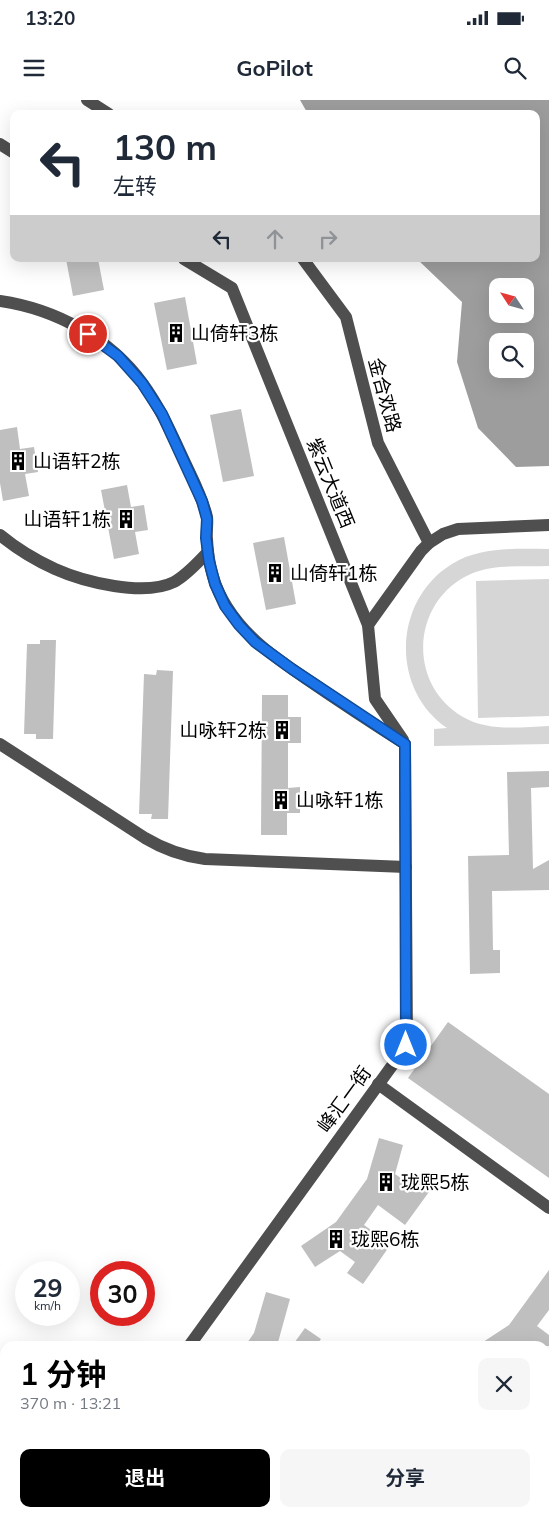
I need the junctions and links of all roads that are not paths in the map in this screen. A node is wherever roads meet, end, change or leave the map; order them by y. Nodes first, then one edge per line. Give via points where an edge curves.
1 (87, 100) edge
2 (103, 110) edge
3 (189, 262) edge
4 (305, 262) edge
5 (0, 301) edge
6 (549, 525) edge
7 (0, 535) edge
8 (429, 543) junction
9 (208, 552) junction
10 (368, 625) junction
11 (0, 744) edge
12 (405, 744) junction
13 (406, 867) junction
14 (378, 1084) junction
15 (549, 1208) edge
16 (193, 1341) edge

1 - 2 street
3 - 10 street, 紫云大道西 via 232,288
4 - 8 street, 金合欢路 via 346,317 378,443
5 - 9 street via 22,304 56,316 88,334 118,356 142,383 162,414 202,501 207,519
6 - 8 street via 458,529
7 - 9 street via 19,550 56,569 96,582 137,588 156,588 174,582
8 - 10 street
9 - 12 street via 215,584 225,606 255,642
10 - 12 street, 紫云大道西 via 376,698
11 - 13 street via 145,838 184,856
12 - 13 street, 峰汇一街
13 - 14 street, 峰汇一街 via 406,1045
14 - 15 street
14 - 16 street, 峰汇一街

